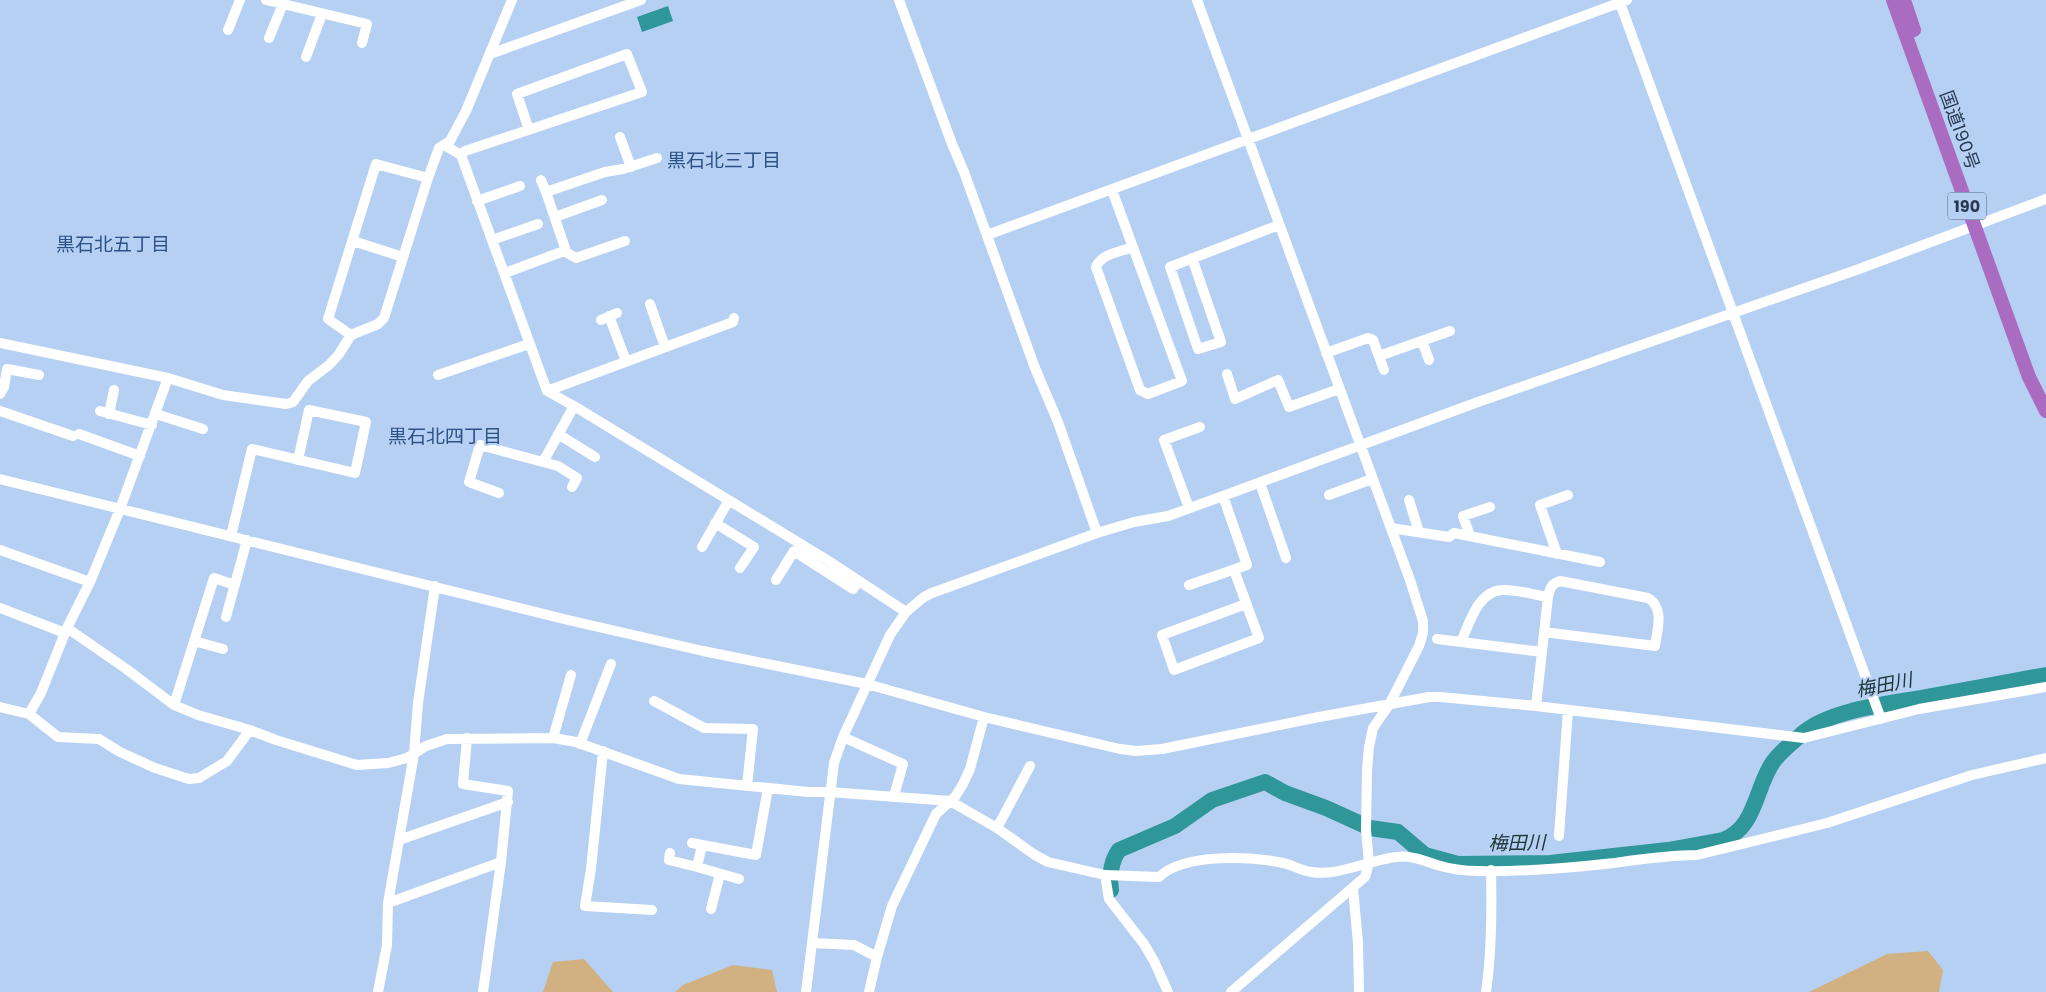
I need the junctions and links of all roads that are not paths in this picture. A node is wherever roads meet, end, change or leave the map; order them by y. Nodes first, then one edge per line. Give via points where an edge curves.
1 (240, 0) edge
2 (266, 0) edge
3 (512, 0) edge
4 (641, 0) edge
5 (899, 0) edge
6 (1198, 0) edge
7 (1893, 0) edge
8 (1904, 0) edge
9 (1624, 1) edge
10 (291, 4) edge
11 (322, 14) junction
12 (228, 30) dead end
13 (269, 38) dead end
14 (362, 43) dead end
15 (490, 54) junction
16 (306, 57) dead end
17 (528, 130) junction
18 (620, 137) dead end
19 (1248, 138) junction
20 (444, 145) junction
21 (461, 155) junction
22 (658, 158) dead end
23 (631, 167) junction
24 (428, 178) junction
25 (541, 180) dead end
26 (520, 186) dead end
27 (1112, 190) junction
28 (546, 192) junction
29 (2046, 199) edge
30 (602, 200) dead end
31 (477, 201) junction
32 (555, 217) junction
33 (538, 224) dead end
34 (1978, 224) junction
35 (1279, 225) junction
36 (987, 235) junction
37 (492, 240) junction
38 (353, 241) junction
39 (625, 241) dead end
40 (1133, 247) junction
41 (564, 251) junction
42 (403, 257) junction
43 (1192, 258) junction
44 (505, 273) junction
45 (650, 304) dead end
46 (1733, 314) junction
47 (609, 316) dead end
48 (734, 318) dead end
49 (1450, 331) dead end
50 (351, 335) junction
51 (1422, 341) junction
52 (0, 343) edge
53 (529, 344) junction
54 (665, 347) junction
55 (1326, 353) junction
56 (1379, 356) junction
57 (1429, 360) dead end
58 (626, 361) junction
59 (1384, 370) dead end
60 (1227, 374) dead end
61 (39, 375) dead end
62 (438, 376) dead end
63 (168, 378) junction
64 (1339, 389) junction
65 (114, 390) dead end
66 (546, 391) junction
67 (0, 393) edge
68 (2046, 393) edge
69 (574, 406) junction
70 (0, 411) edge
71 (2046, 411) edge
72 (156, 414) junction
73 (152, 425) junction
74 (1200, 427) dead end
75 (203, 429) dead end
76 (558, 434) junction
77 (1360, 446) junction
78 (140, 456) junction
79 (596, 457) dead end
80 (298, 460) junction
81 (543, 462) junction
82 (0, 479) edge
83 (1372, 479) junction
84 (1260, 483) junction
85 (572, 487) dead end
86 (499, 493) dead end
87 (1329, 495) dead end
88 (1568, 495) dead end
89 (1223, 496) junction
90 (729, 500) junction
91 (1409, 500) dead end
92 (1490, 507) dead end
93 (1188, 508) junction
94 (120, 509) junction
95 (715, 524) junction
96 (1390, 528) junction
97 (1419, 532) junction
98 (1097, 533) junction
99 (231, 536) junction
100 (1470, 536) junction
101 (247, 540) junction
102 (702, 547) dead end
103 (0, 550) edge
104 (1557, 554) junction
105 (1286, 558) dead end
106 (1600, 562) dead end
107 (740, 568) dead end
108 (1234, 570) junction
109 (776, 580) dead end
110 (90, 582) junction
111 (858, 582) junction
112 (235, 585) junction
113 (1189, 585) dead end
114 (434, 586) junction
115 (1548, 597) junction
116 (1246, 604) junction
117 (0, 608) edge
118 (906, 612) junction
119 (226, 618) dead end
120 (66, 631) junction
121 (1544, 632) junction
122 (1437, 639) dead end
123 (194, 641) junction
124 (1461, 642) junction
125 (223, 649) dead end
126 (1542, 652) junction
127 (611, 664) dead end
128 (571, 675) dead end
129 (867, 684) junction
130 (2046, 687) edge
131 (654, 702) dead end
132 (174, 705) junction
133 (1390, 705) junction
134 (1536, 706) junction
135 (0, 707) edge
136 (1568, 710) junction
137 (29, 714) junction
138 (984, 717) junction
139 (1881, 719) junction
140 (250, 730) junction
141 (843, 736) junction
142 (467, 738) junction
143 (553, 738) junction
144 (580, 744) junction
145 (603, 751) junction
146 (414, 754) junction
147 (2046, 758) edge
148 (1030, 766) dead end
149 (747, 786) junction
150 (768, 788) junction
151 (829, 792) junction
152 (894, 796) junction
153 (950, 801) junction
154 (508, 802) junction
155 (998, 828) junction
156 (1559, 836) dead end
157 (399, 840) junction
158 (670, 853) dead end
159 (501, 862) junction
160 (1369, 863) junction
161 (697, 867) junction
162 (1491, 870) junction
163 (720, 874) junction
164 (1108, 875) junction
165 (739, 879) dead end
166 (1353, 888) junction
167 (388, 903) junction
168 (711, 909) dead end
169 (652, 910) dead end
170 (812, 943) junction
171 (877, 957) junction
172 (378, 992) edge
173 (483, 992) edge
174 (806, 992) edge
175 (869, 992) edge
176 (1168, 992) edge
177 (1231, 992) edge
178 (1359, 992) edge
179 (1486, 992) edge

1 - 12 street
2 - 10 street
3 - 15 street
4 - 15 street
5 - 36 street
6 - 19 street
7 - 34 highway, 国道190号 / 190
8 - 34 highway, 国道190号 / 190
9 - 19 street
9 - 46 street
10 - 11 street
10 - 13 street
11 - 14 street via 367,24
11 - 16 street
15 - 20 street via 466,111
17 - 17 street via 518,94 627,54 642,92
17 - 21 street
18 - 23 street
19 - 27 street
19 - 35 street
20 - 21 street
20 - 24 street via 439,148
21 - 31 street
22 - 23 street
23 - 28 street via 605,172
24 - 38 street via 376,164
24 - 42 street
25 - 28 street
26 - 31 street
27 - 36 street
27 - 40 street
28 - 32 street
29 - 34 street
30 - 32 street
31 - 37 street
32 - 41 street
33 - 37 street
34 - 46 street
34 - 68 highway, 国道190号 / 190
34 - 71 highway, 国道190号 / 190 via 2030,377
35 - 43 street
35 - 55 street
36 - 98 street
37 - 44 street
38 - 42 street
38 - 50 street via 328,319
39 - 41 street via 576,258
40 - 40 street via 1104,257 1096,267 1140,390 1148,394 1182,381
41 - 44 street
42 - 50 street via 384,318 378,324
43 - 43 street via 1221,342 1198,349 1170,267
44 - 53 street
45 - 54 street
46 - 77 street
46 - 139 street
47 - 58 street
48 - 54 street via 732,322
49 - 51 street
50 - 63 street via 329,365 308,381 293,402 286,404 223,396
51 - 56 street
51 - 57 street
52 - 63 street
53 - 62 street
53 - 66 street
54 - 58 street
55 - 56 street via 1368,338 1374,340
55 - 64 street
56 - 59 street
58 - 66 street
60 - 64 street via 1235,399 1278,380 1288,407
61 - 67 street via 7,369
63 - 72 street
64 - 77 street
65 - 73 street via 104,412
66 - 69 street
69 - 76 street
69 - 90 street
70 - 78 street
72 - 73 street
72 - 75 street
73 - 78 street
74 - 93 street via 1164,440
76 - 79 street
76 - 81 street
77 - 83 street
77 - 84 street
78 - 94 street
80 - 80 street via 355,473 366,422 309,410
80 - 99 street via 252,449
81 - 85 street via 558,466 578,478
81 - 86 street via 480,445 469,482
82 - 94 street
83 - 87 street
83 - 96 street
84 - 89 street
84 - 105 street
88 - 104 street via 1540,505
89 - 93 street
89 - 108 street via 1247,565
90 - 95 street
90 - 111 street
91 - 97 street
92 - 100 street via 1463,516
93 - 98 street
94 - 99 street
94 - 110 street
95 - 102 street
95 - 107 street via 754,547
96 - 97 street
96 - 133 street via 1423,621 1419,646
97 - 100 street
98 - 118 street via 932,593
99 - 101 street
100 - 104 street
101 - 112 street
101 - 114 street
103 - 110 street
104 - 106 street
108 - 113 street
108 - 116 street
109 - 111 street via 794,552 853,589
110 - 120 street
111 - 118 street
112 - 119 street
112 - 123 street via 214,578
114 - 129 street via 703,651
114 - 146 street
115 - 121 street
115 - 121 street via 1550,586 1560,581 1648,598 1659,613 1655,646
115 - 124 street via 1502,590 1494,592 1484,598 1476,610
116 - 116 street via 1162,635 1174,670 1259,638
117 - 120 street
118 - 129 street via 890,635
120 - 132 street via 125,668
120 - 137 street
121 - 126 street
122 - 124 street
123 - 125 street
123 - 132 street
124 - 126 street
126 - 134 street
127 - 144 street
128 - 143 street
129 - 138 street
129 - 141 street
130 - 139 street via 1919,709
131 - 149 street via 704,728 753,729
132 - 140 street
133 - 134 street via 1440,696
133 - 138 street via 1153,750 1120,749
133 - 160 street via 1373,728 1369,747 1366,825
134 - 136 street
135 - 137 street
136 - 139 street via 1804,738
136 - 156 street
137 - 140 street via 58,737 99,739 155,768 189,779 199,778 227,761
138 - 153 street via 970,769
140 - 146 street via 357,764 388,763
141 - 151 street
141 - 152 street via 903,764
142 - 143 street
142 - 146 street via 426,746
142 - 154 street via 463,784 508,791
143 - 144 street
144 - 145 street
145 - 149 street via 679,779
145 - 169 street via 585,906
146 - 157 street
147 - 162 street via 1972,775 1827,823 1697,855
148 - 155 street
149 - 150 street
150 - 151 street
150 - 161 street via 756,855 697,844
151 - 152 street
151 - 170 street
152 - 153 street
153 - 155 street
153 - 171 street via 936,814 901,885
154 - 157 street
154 - 159 street
155 - 164 street via 1048,862
157 - 167 street
158 - 161 street via 669,860
159 - 167 street
159 - 173 street
160 - 162 street via 1398,856 1460,870
160 - 164 street via 1312,872 1283,862 1222,859 1188,862 1166,870 1159,877
160 - 166 street via 1365,877
161 - 163 street
162 - 179 street via 1492,935
163 - 165 street
163 - 168 street
164 - 176 street via 1109,899 1144,944
166 - 177 street
166 - 178 street
167 - 172 street via 387,945
170 - 171 street via 854,945
170 - 174 street
171 - 175 street

